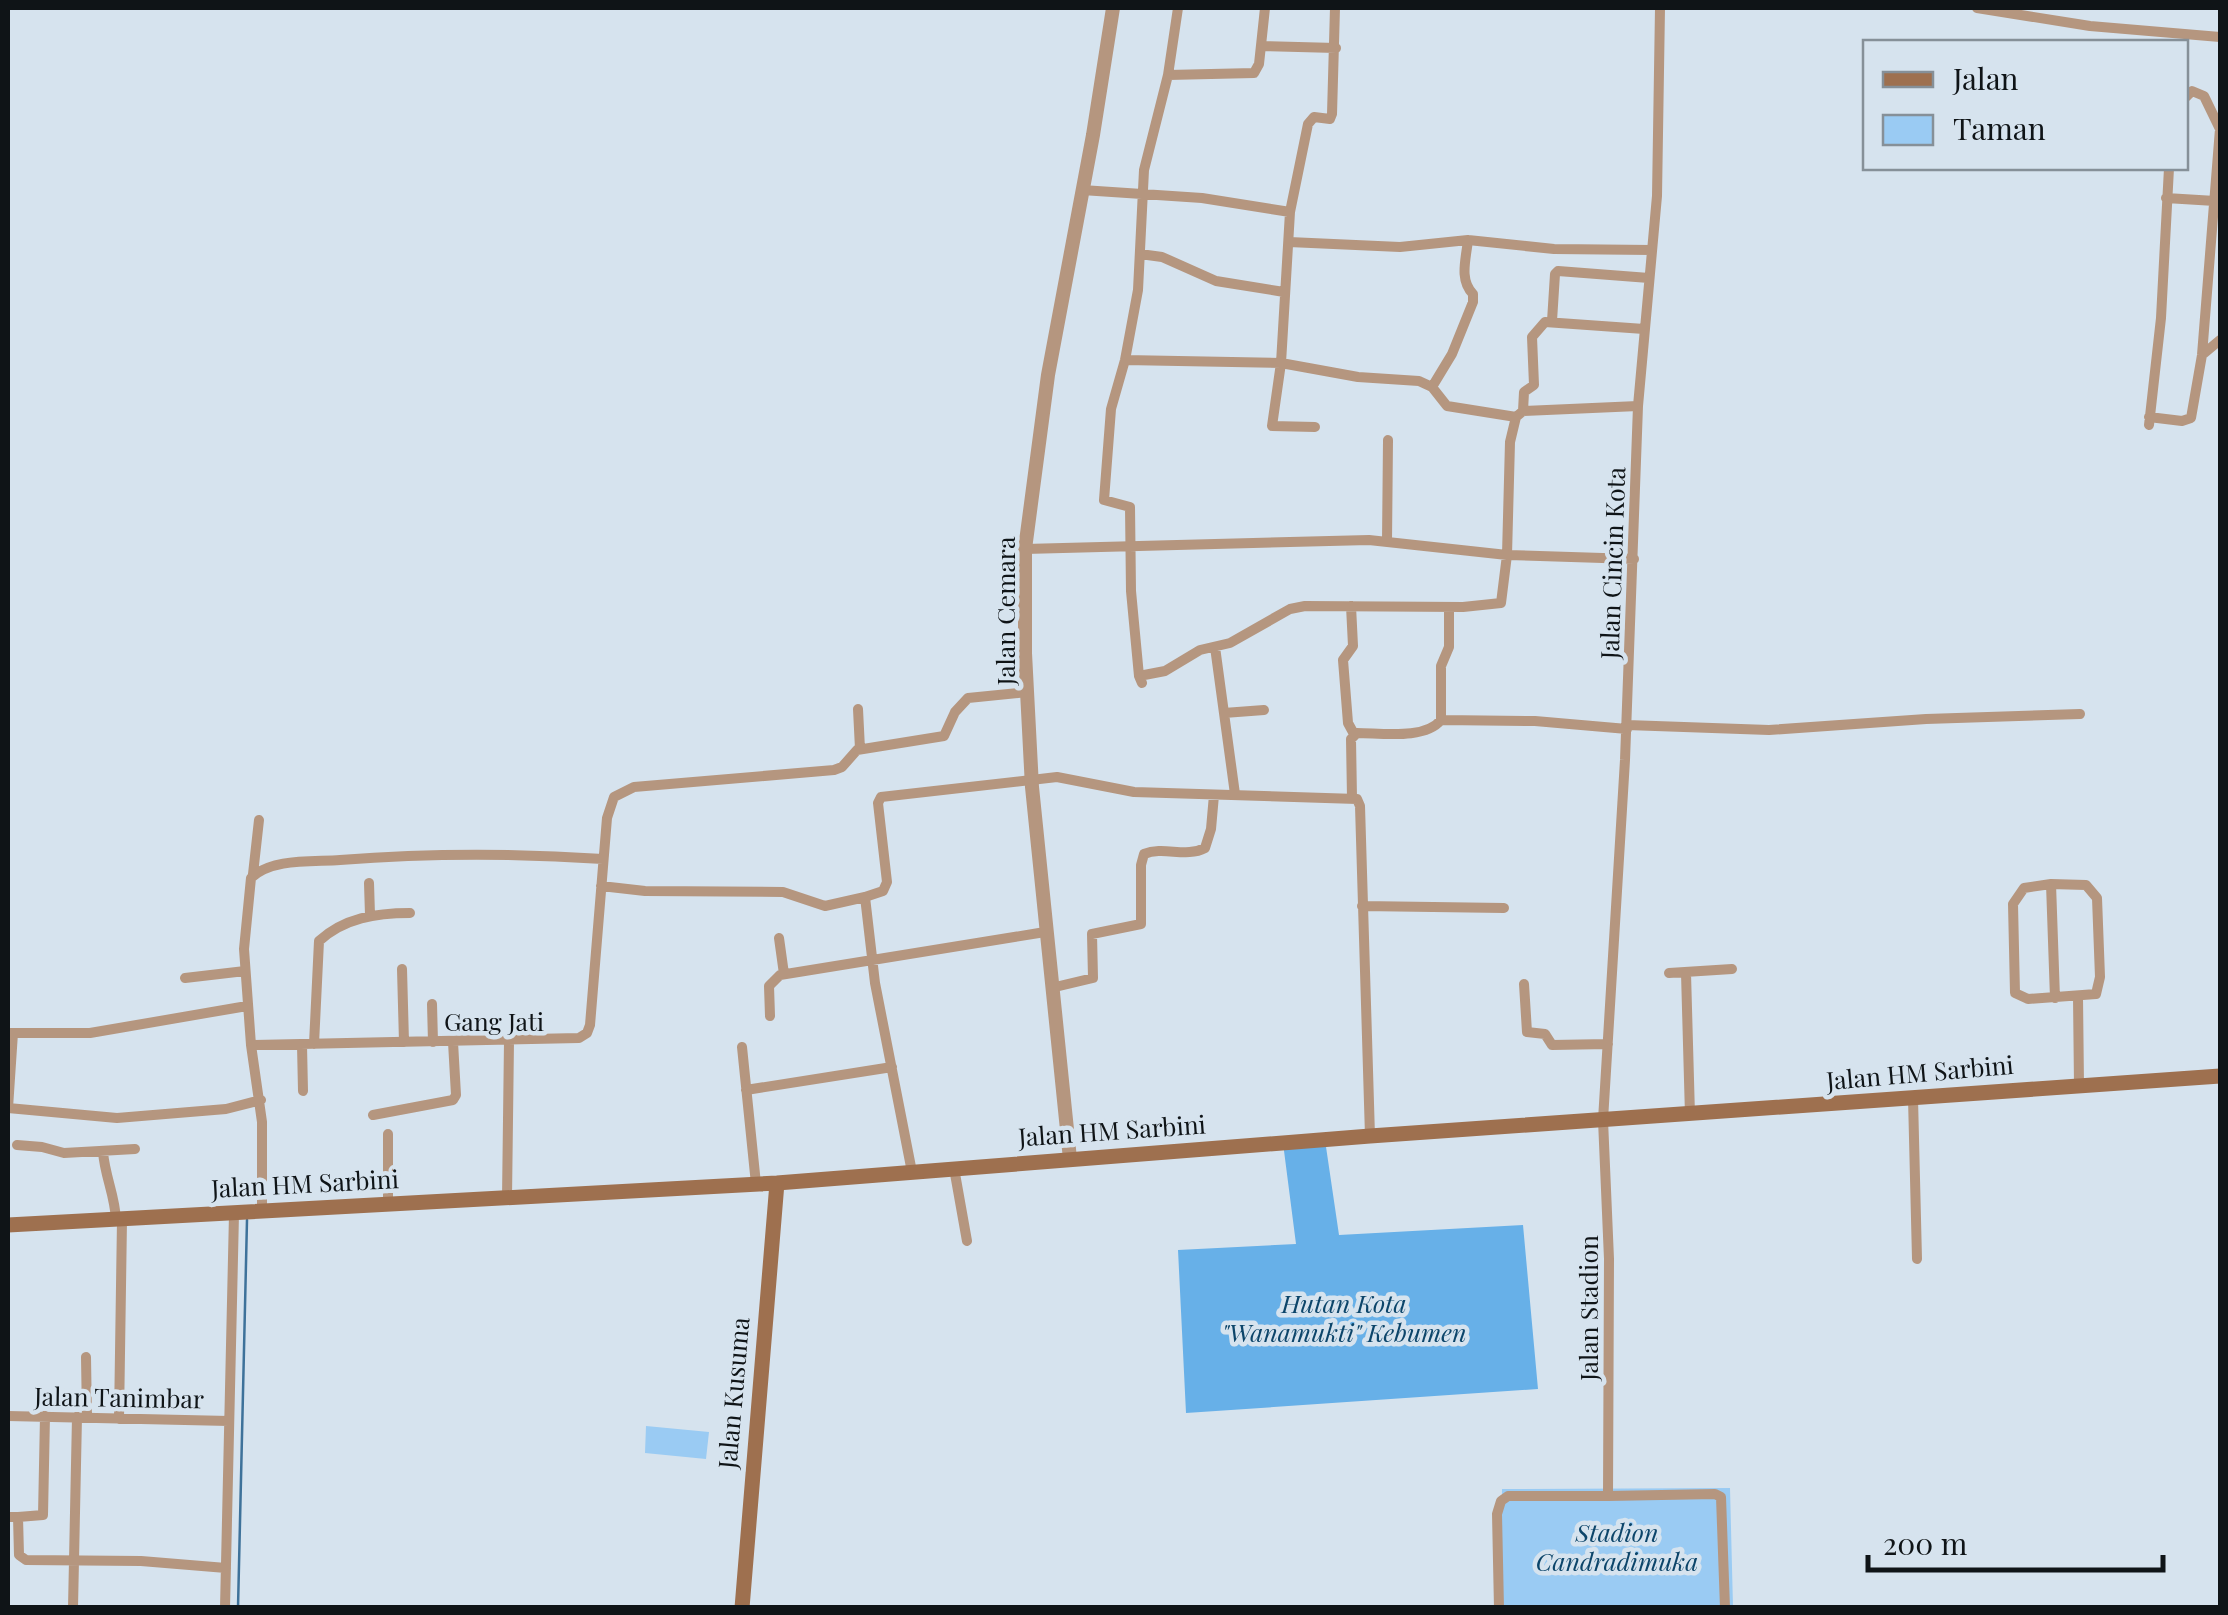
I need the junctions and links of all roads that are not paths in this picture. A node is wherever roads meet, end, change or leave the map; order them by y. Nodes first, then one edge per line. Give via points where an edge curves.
1 (1113, 8) edge
2 (1178, 8) edge
3 (1265, 8) edge
4 (1336, 8) edge
5 (1660, 8) edge
6 (1977, 8) edge
7 (2220, 37) edge
8 (1262, 46) junction
9 (1336, 48) junction
10 (1168, 75) junction
11 (2188, 95) edge
12 (2220, 129) edge
13 (2169, 170) edge
14 (2219, 173) edge
15 (1082, 190) junction
16 (1143, 192) junction
17 (2166, 198) junction
18 (2215, 201) junction
19 (1290, 212) junction
20 (2217, 221) edge
21 (1468, 240) junction
22 (1289, 242) junction
23 (1652, 250) junction
24 (1140, 254) junction
25 (2216, 264) edge
26 (1649, 278) junction
27 (1284, 292) junction
28 (2206, 313) junction
29 (2220, 314) edge
30 (1552, 321) junction
31 (1644, 328) junction
32 (2220, 340) edge
33 (2202, 355) junction
34 (1125, 360) junction
35 (1281, 363) junction
36 (1432, 387) junction
37 (1638, 406) junction
38 (1519, 414) junction
39 (1315, 426) dead end
40 (1388, 440) dead end
41 (1387, 542) junction
42 (1130, 545) junction
43 (1025, 548) junction
44 (1507, 555) junction
45 (1634, 558) junction
46 (1351, 606) junction
47 (1449, 606) junction
48 (1215, 647) junction
49 (1027, 692) junction
50 (858, 709) dead end
51 (1264, 710) dead end
52 (1224, 713) junction
53 (2080, 714) dead end
54 (1440, 720) junction
55 (1627, 727) junction
56 (1354, 734) junction
57 (860, 749) junction
58 (1031, 778) junction
59 (1235, 794) junction
60 (1214, 795) junction
61 (1352, 798) junction
62 (258, 820) dead end
63 (603, 859) junction
64 (253, 875) junction
65 (370, 883) dead end
66 (2050, 884) junction
67 (601, 886) junction
68 (864, 897) junction
69 (1362, 906) junction
70 (1504, 908) dead end
71 (410, 914) dead end
72 (370, 915) junction
73 (1045, 932) junction
74 (779, 938) dead end
75 (871, 961) junction
76 (1732, 969) dead end
77 (402, 970) dead end
78 (246, 971) junction
79 (1669, 973) dead end
80 (1686, 973) junction
81 (784, 974) junction
82 (185, 978) dead end
83 (1524, 984) dead end
84 (1052, 988) junction
85 (2078, 997) junction
86 (2055, 998) junction
87 (432, 1004) dead end
88 (247, 1006) junction
89 (770, 1016) dead end
90 (10, 1033) edge
91 (510, 1041) junction
92 (404, 1042) junction
93 (433, 1042) junction
94 (454, 1042) junction
95 (308, 1044) junction
96 (1608, 1044) junction
97 (251, 1045) junction
98 (742, 1047) dead end
99 (892, 1066) junction
100 (2220, 1076) edge
101 (2079, 1085) junction
102 (746, 1090) junction
103 (302, 1091) dead end
104 (1913, 1098) junction
105 (261, 1100) junction
106 (8, 1108) edge
107 (373, 1115) dead end
108 (1690, 1115) junction
109 (1603, 1120) junction
110 (388, 1134) dead end
111 (1370, 1136) junction
112 (17, 1146) dead end
113 (134, 1149) dead end
114 (103, 1152) junction
115 (1070, 1160) junction
116 (954, 1168) junction
117 (912, 1172) junction
118 (776, 1183) junction
119 (756, 1184) junction
120 (507, 1198) junction
121 (388, 1204) junction
122 (248, 1213) junction
123 (118, 1219) junction
124 (8, 1226) edge
125 (968, 1241) dead end
126 (1917, 1259) dead end
127 (86, 1357) dead end
128 (8, 1416) edge
129 (45, 1416) junction
130 (82, 1418) junction
131 (119, 1419) junction
132 (229, 1421) junction
133 (1608, 1496) junction
134 (13, 1517) edge
135 (74, 1560) junction
136 (226, 1568) junction
137 (72, 1608) edge
138 (225, 1608) edge
139 (742, 1608) edge
140 (1499, 1608) edge
141 (1726, 1608) edge

1 - 15 street, Jalan Cemara
2 - 10 street
3 - 8 street
4 - 9 street
5 - 23 street, Jalan Cincin Kota
6 - 7 street
8 - 9 street
8 - 10 street via 1252,75
9 - 19 street via 1332,114 1308,124
10 - 16 street via 1148,143
11 - 12 street via 2204,96
12 - 14 street
13 - 17 street
14 - 18 street
15 - 16 street
15 - 43 street, Jalan Cemara
16 - 19 street
16 - 24 street
17 - 18 street
17 - 33 street via 2149,421 2191,418
18 - 20 street
19 - 22 street
20 - 25 street
21 - 22 street via 1400,247
21 - 23 street
21 - 36 street via 1464,280 1473,302
22 - 27 street
23 - 26 street, Jalan Cincin Kota
24 - 27 street via 1216,281
24 - 34 street
25 - 28 street
26 - 30 street via 1558,271
26 - 31 street, Jalan Cincin Kota
27 - 35 street
28 - 29 street
28 - 33 street
30 - 31 street
30 - 38 street via 1532,337 1534,386 1524,392
31 - 37 street, Jalan Cincin Kota
32 - 33 street
34 - 35 street
34 - 42 street via 1111,409 1104,500 1130,507
35 - 36 street
35 - 39 street via 1272,426
36 - 38 street via 1447,406
37 - 38 street
37 - 45 street, Jalan Cincin Kota
38 - 44 street via 1510,442
40 - 41 street
41 - 42 street
41 - 44 street
42 - 43 street
42 - 48 street via 1140,680
43 - 49 street, Jalan Cemara
44 - 45 street
44 - 47 street via 1501,604
45 - 55 street, Jalan Cincin Kota
46 - 47 street
46 - 48 street via 1290,609
46 - 56 street via 1353,646 1344,660
47 - 54 street
48 - 52 street
49 - 57 street via 968,698 938,738
49 - 58 street, Jalan Cemara
50 - 57 street
51 - 52 street
52 - 59 street
53 - 55 street via 1769,730
54 - 55 street
54 - 56 street via 1425,730
55 - 96 street, Jalan Cincin Kota
56 - 61 street
57 - 63 street via 834,770 623,792 610,804
58 - 60 street
58 - 68 street via 879,798 887,882
58 - 73 street, Jalan Cemara
59 - 60 street
59 - 61 street
60 - 84 street via 1205,848 1144,854 1141,924 1092,934 1093,978
61 - 69 street via 1360,806
62 - 64 street
63 - 64 street via 450,853 293,864
63 - 67 street
64 - 78 street
65 - 72 street
66 - 85 street via 2086,885 2097,898 2100,989
66 - 86 street
66 - 86 street via 2024,888 2013,904 2013,969 2018,997
67 - 68 street via 783,892 825,906
67 - 91 street, Gang Jati via 587,1033 571,1040
68 - 75 street
69 - 70 street
69 - 111 street
71 - 72 street
72 - 95 street via 319,942
73 - 75 street
73 - 84 street, Jalan Cemara
74 - 81 street
75 - 81 street
75 - 99 street
76 - 80 street
77 - 92 street
78 - 82 street
78 - 88 street
79 - 80 street
80 - 108 street
81 - 89 street via 770,983
83 - 96 street via 1527,1032 1545,1034 1552,1045
84 - 115 street, Jalan Cemara
85 - 86 street
85 - 101 street
87 - 93 street
88 - 90 street via 90,1032
88 - 97 street
90 - 106 street
91 - 94 street, Gang Jati
91 - 120 street
92 - 93 street, Gang Jati
92 - 95 street, Gang Jati
93 - 94 street, Gang Jati
94 - 107 street via 453,1100
95 - 97 street, Gang Jati
95 - 103 street
96 - 109 street, Jalan Cincin Kota
97 - 105 street
98 - 102 street
99 - 102 street
99 - 117 street
100 - 101 main road, Jalan HM Sarbini
101 - 104 main road, Jalan HM Sarbini
102 - 119 street
104 - 108 main road, Jalan HM Sarbini
104 - 126 street
105 - 106 street via 117,1118
105 - 122 street
108 - 109 main road, Jalan HM Sarbini
109 - 111 main road, Jalan HM Sarbini
109 - 133 street, Jalan Stadion
110 - 121 street
111 - 115 main road, Jalan HM Sarbini
112 - 114 street
113 - 114 street
114 - 123 street
115 - 116 main road, Jalan HM Sarbini
116 - 117 main road, Jalan HM Sarbini
116 - 125 street
117 - 118 main road, Jalan HM Sarbini
118 - 119 main road, Jalan HM Sarbini
118 - 139 main road, Jalan Kusuma
119 - 120 main road, Jalan HM Sarbini
120 - 121 main road, Jalan HM Sarbini
121 - 122 main road, Jalan HM Sarbini
122 - 123 main road, Jalan HM Sarbini
122 - 132 street
123 - 124 main road, Jalan HM Sarbini
123 - 131 street
127 - 130 street
128 - 129 street, Jalan Tanimbar
129 - 130 street, Jalan Tanimbar
129 - 134 street via 43,1515
130 - 131 street, Jalan Tanimbar
130 - 135 street
131 - 132 street, Jalan Tanimbar
132 - 136 street
133 - 140 street via 1508,1496 1500,1502
133 - 141 street via 1721,1497
134 - 135 street via 20,1558
135 - 136 street
135 - 137 street
136 - 138 street

